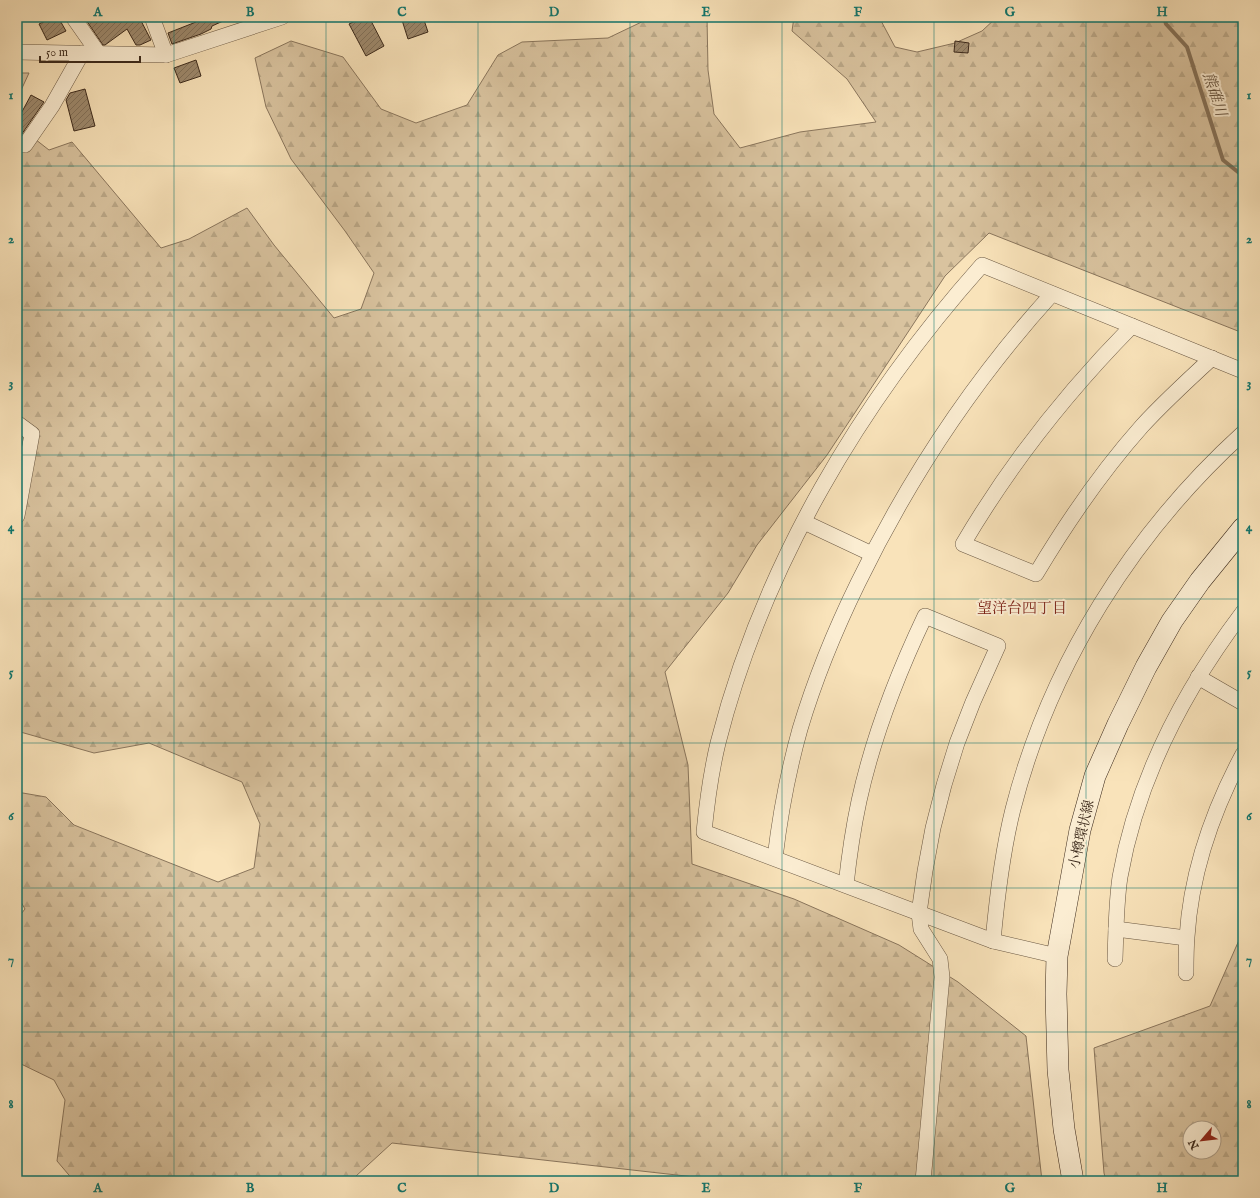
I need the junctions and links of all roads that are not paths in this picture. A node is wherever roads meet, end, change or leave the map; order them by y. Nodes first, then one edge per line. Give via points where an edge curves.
1 (73, 17) edge
2 (152, 17) edge
3 (275, 18) edge
4 (17, 52) edge
5 (82, 54) junction
6 (99, 54) junction
7 (166, 55) junction
8 (25, 145) dead end
9 (1052, 294) junction
10 (1132, 326) junction
11 (1212, 358) junction
12 (1243, 371) edge
13 (17, 423) edge
14 (1243, 432) edge
15 (17, 516) edge
16 (804, 522) junction
17 (1243, 528) edge
18 (872, 554) junction
19 (1243, 612) edge
20 (1198, 677) junction
21 (1243, 703) edge
22 (1243, 754) edge
23 (774, 858) junction
24 (846, 885) junction
25 (919, 913) junction
26 (1116, 929) junction
27 (1186, 938) junction
28 (993, 941) junction
29 (1057, 956) junction
30 (1115, 959) dead end
31 (1186, 973) dead end
32 (923, 1181) edge
33 (1073, 1181) edge

1 - 6 street
2 - 7 street
3 - 7 street
4 - 5 street
5 - 6 street
5 - 8 street via 52,106
6 - 7 street
9 - 10 street
9 - 16 street via 982,265 940,314 885,388 837,462
9 - 18 street via 994,363 951,422
10 - 11 street
10 - 11 street via 1085,375 1040,430 995,493 963,544 1036,574 1072,516 1118,454 1166,401
11 - 12 street
13 - 15 street via 32,434
14 - 28 street via 1206,468 1157,524 1111,587 1071,655 1024,769 1004,852
16 - 18 street
16 - 23 street via 777,576 734,687 718,744 704,832
17 - 29 main road, 小樽環状線 via 1200,581 1172,621 1146,666 1106,750 1095,776 1080,830
18 - 23 street via 848,603 814,686 789,772
19 - 20 street
20 - 21 street
20 - 26 street via 1171,727 1140,800 1120,878
22 - 27 street via 1222,798 1198,866
23 - 24 street
24 - 25 street
24 - 25 street via 851,843 870,758 898,676 925,616 998,646 973,702 944,785 933,828
25 - 28 street
25 - 32 street via 921,929 940,959 942,977
26 - 27 street
26 - 30 street
27 - 31 street
28 - 29 street
29 - 33 main road, 小樽環状線 via 1058,1070

